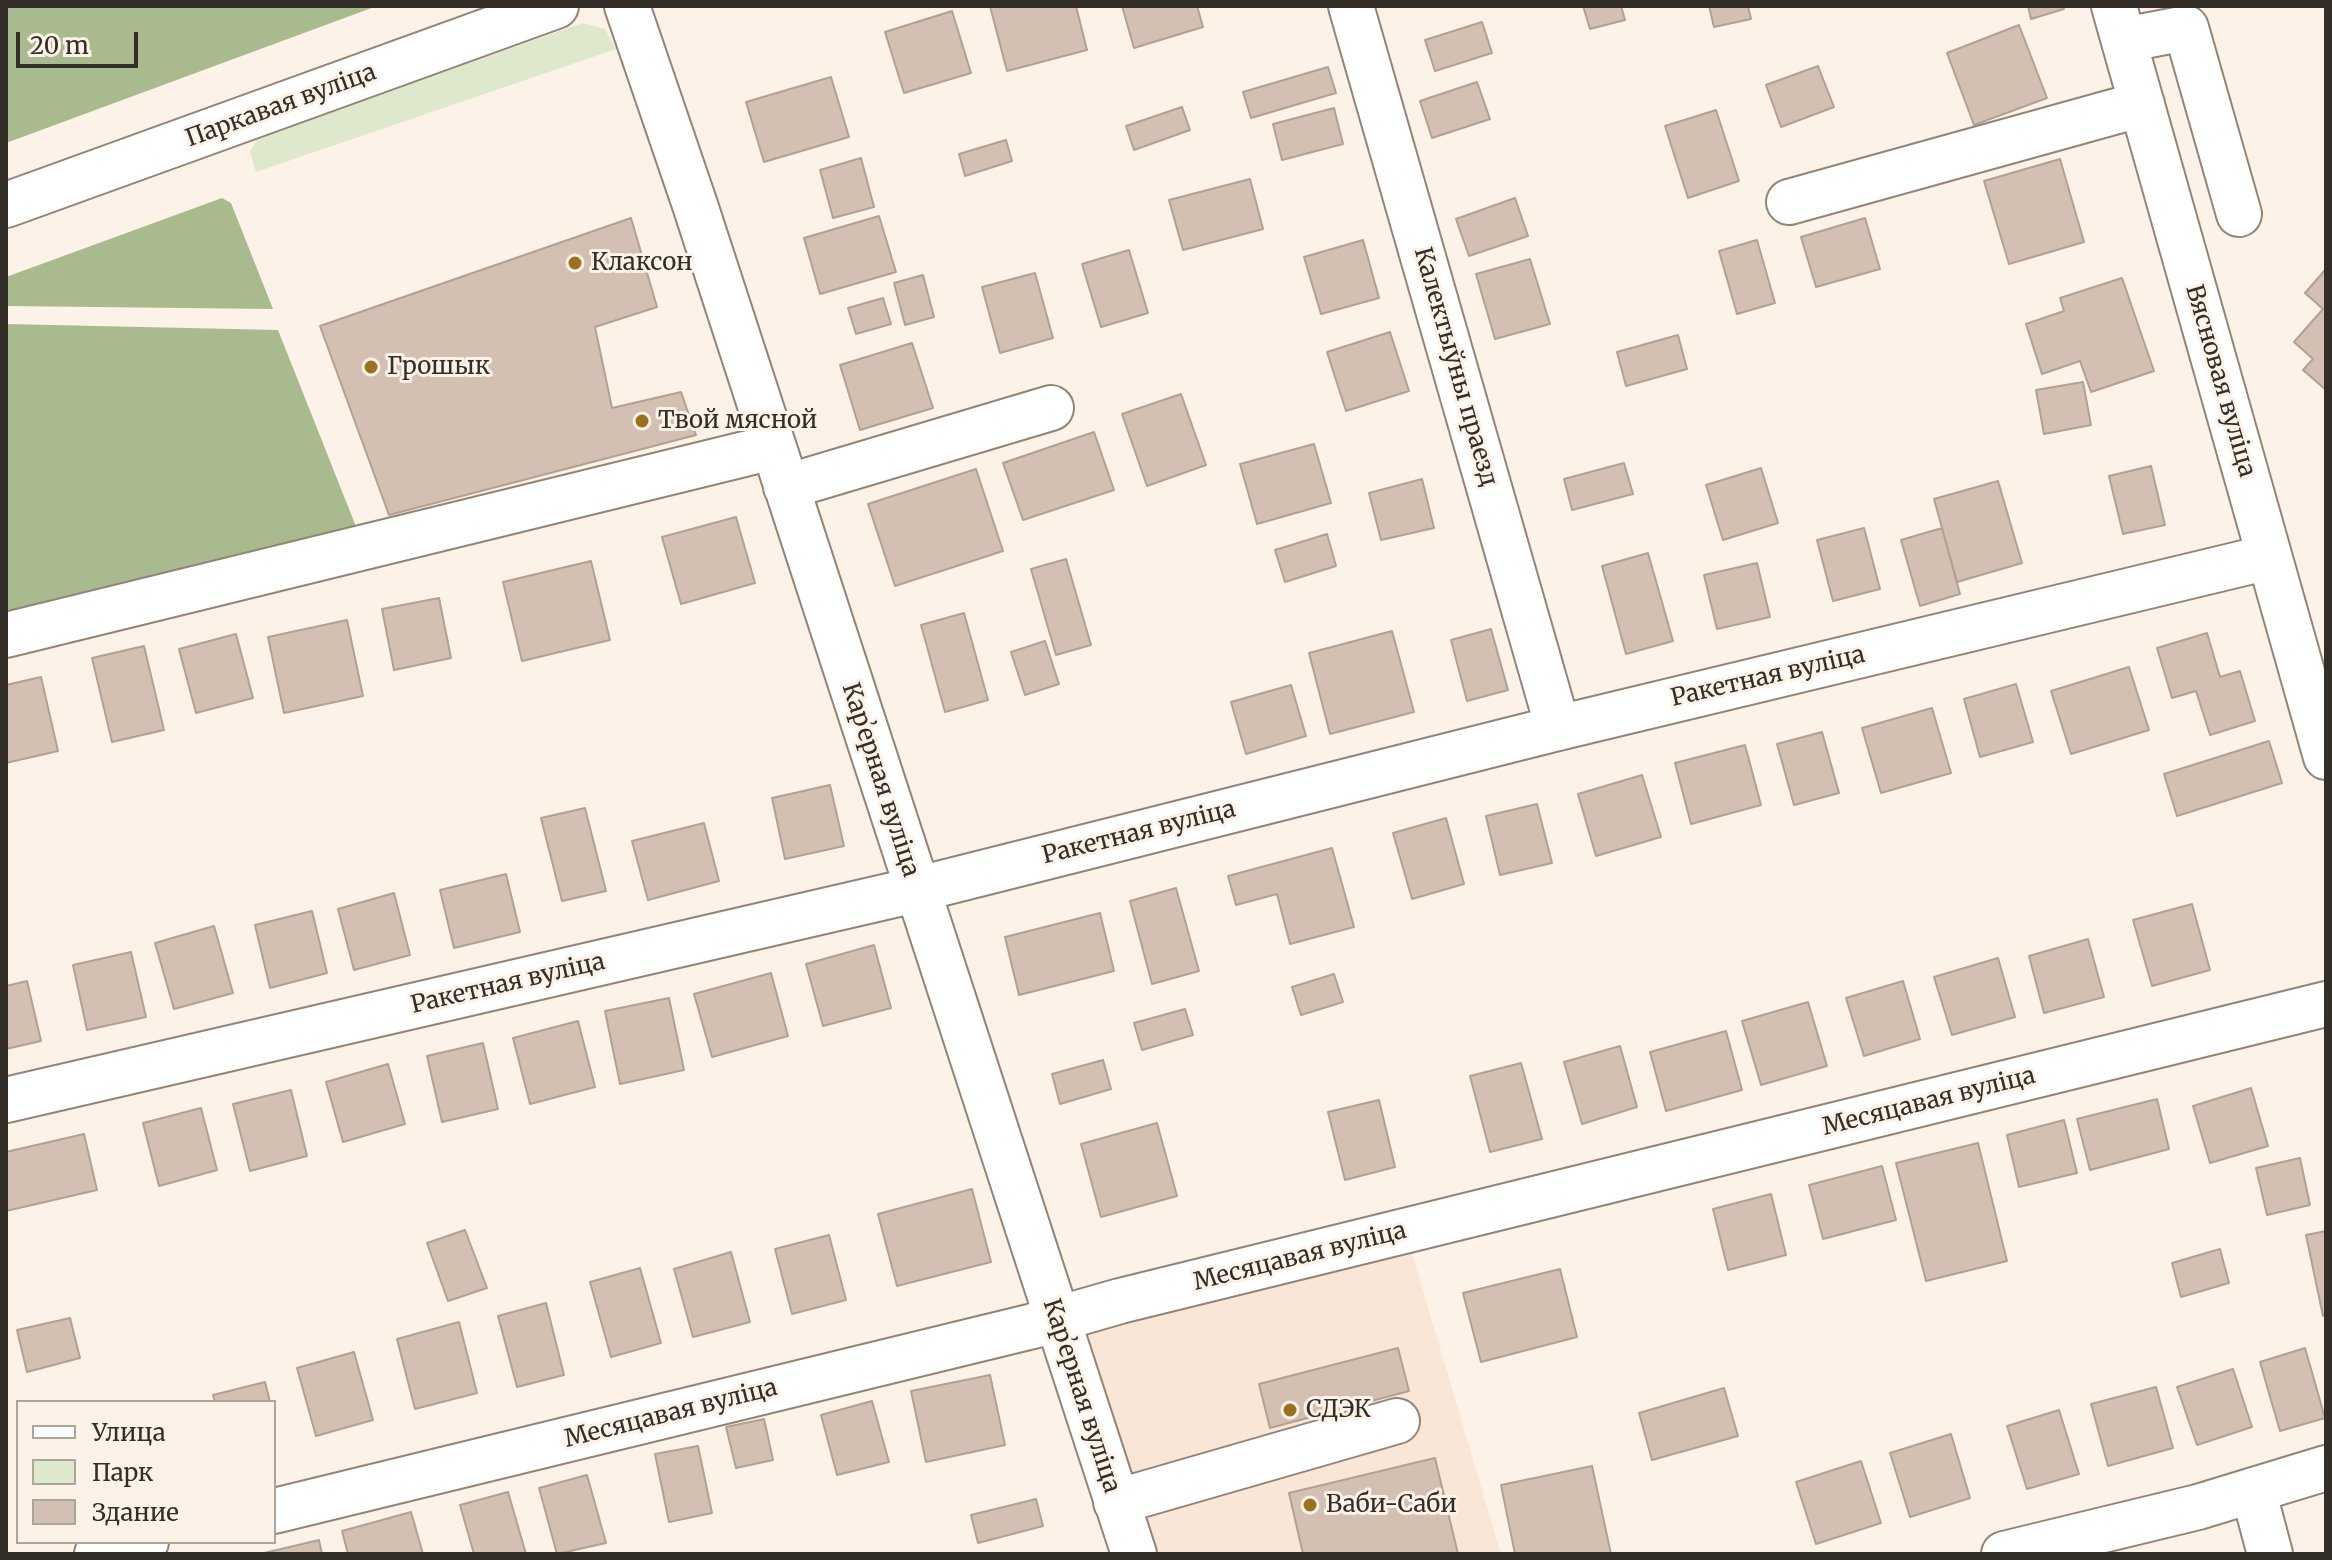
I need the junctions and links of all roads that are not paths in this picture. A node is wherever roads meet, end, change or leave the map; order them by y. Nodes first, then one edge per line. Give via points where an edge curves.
1 (556, 6) edge
2 (627, 6) edge
3 (1351, 6) edge
4 (2119, 23) edge
5 (2142, 104) junction
6 (1789, 202) dead end
7 (6, 205) edge
8 (2239, 214) dead end
9 (1051, 408) dead end
10 (779, 467) junction
11 (2269, 557) junction
12 (6, 635) edge
13 (1558, 728) junction
14 (2326, 757) edge
15 (915, 890) junction
16 (2326, 1004) edge
17 (6, 1100) edge
18 (1055, 1321) junction
19 (1397, 1421) dead end
20 (2326, 1468) edge
21 (2253, 1490) junction
22 (1116, 1502) junction
23 (276, 1511) edge
24 (138, 1544) edge
25 (97, 1554) edge
26 (1134, 1554) edge
27 (2004, 1554) edge
28 (2270, 1554) edge

1 - 7 street, Паркавая вуліца
2 - 10 street, Карʼерная вуліца
3 - 13 street, Калектыўны праезд
4 - 5 street, Вясновая вуліца
4 - 8 street via 2186,28
5 - 6 street
5 - 11 street, Вясновая вуліца
9 - 10 street
10 - 12 street
10 - 15 street, Карʼерная вуліца
11 - 13 street, Ракетная вуліца
11 - 14 street, Вясновая вуліца
13 - 15 street, Ракетная вуліца
15 - 17 street, Ракетная вуліца
15 - 18 street, Карʼерная вуліца
16 - 18 street, Месяцавая вуліца
18 - 22 street, Карʼерная вуліца
18 - 23 street, Месяцавая вуліца
19 - 22 street
20 - 21 street
21 - 27 street
21 - 28 street
22 - 26 street, Карʼерная вуліца
24 - 25 street

